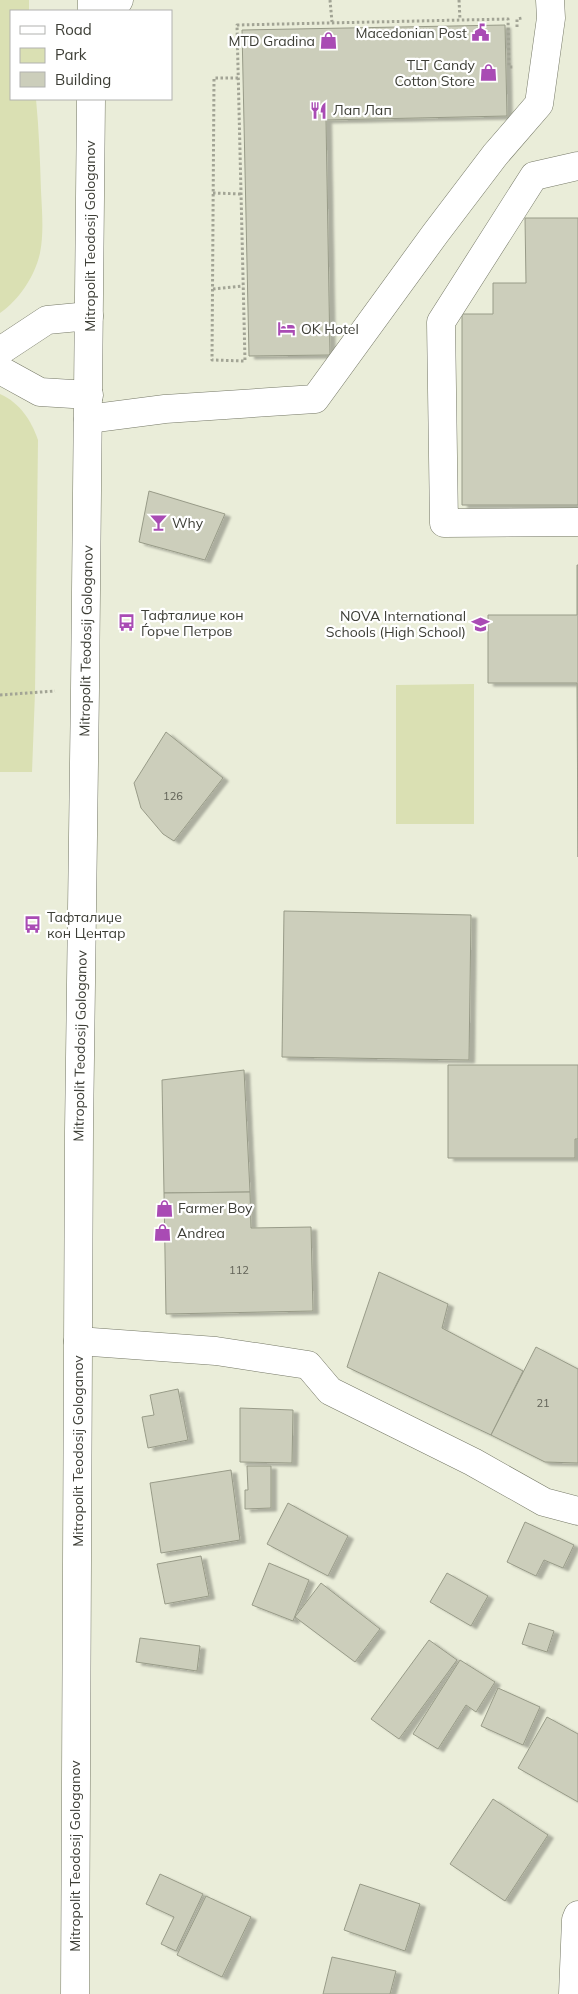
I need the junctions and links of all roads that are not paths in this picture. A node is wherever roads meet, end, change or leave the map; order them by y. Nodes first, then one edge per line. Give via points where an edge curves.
1 (550, 0) edge
2 (91, 100) edge
3 (578, 166) edge
4 (89, 316) junction
5 (0, 351) edge
6 (0, 370) edge
7 (88, 407) junction
8 (578, 522) edge
9 (78, 1341) junction
10 (578, 1510) edge
11 (578, 1916) edge
12 (75, 1994) edge
13 (573, 1994) edge

1 - 7 street via 539,104 465,195 315,399 165,409
2 - 4 street, Mitropolit Teodosij Gologanov
3 - 8 street via 534,176 441,322 444,523
4 - 5 street via 47,320
4 - 7 street, Mitropolit Teodosij Gologanov
6 - 7 street via 40,392
7 - 9 street, Mitropolit Teodosij Gologanov
9 - 10 street via 216,1351 308,1365 330,1392 473,1462 544,1502
9 - 12 street, Mitropolit Teodosij Gologanov
11 - 13 street

